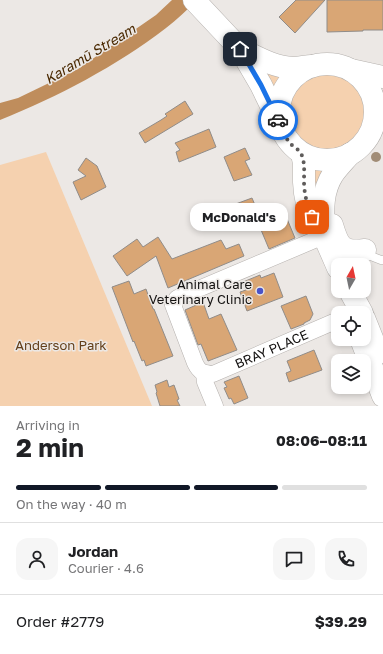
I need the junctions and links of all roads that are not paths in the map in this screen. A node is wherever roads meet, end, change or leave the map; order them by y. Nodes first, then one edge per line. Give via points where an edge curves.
1 (194, 0) edge
2 (240, 49) junction
3 (314, 65) junction
4 (350, 70) junction
5 (383, 77) edge
6 (280, 123) junction
7 (376, 131) edge
8 (302, 154) junction
9 (350, 154) junction
10 (323, 208) junction
11 (324, 236) junction
12 (363, 251) joint
13 (333, 258) edge
14 (383, 260) edge
15 (331, 323) edge
16 (371, 340) edge
17 (364, 346) edge
18 (383, 366) edge
19 (204, 373) junction
20 (383, 396) edge
21 (215, 406) edge

1 - 2 main road
2 - 3 main road via 276,65 293,68
2 - 6 main road
3 - 4 main road via 327,64
3 - 6 main road via 293,77 285,87 278,110
4 - 5 main road
4 - 7 main road via 368,88 373,100 373,125
6 - 8 main road via 291,144
7 - 9 main road
8 - 9 main road via 325,160 338,159
8 - 11 main road via 308,209 315,225
9 - 10 main road via 333,175
10 - 11 main road
10 - 12 main road via 340,244 351,250
11 - 13 main road
11 - 19 street via 177,298 172,304 198,370
12 - 14 lane
15 - 19 street, BRAY PLACE via 213,374
16 - 18 main road
17 - 20 main road
19 - 21 street

